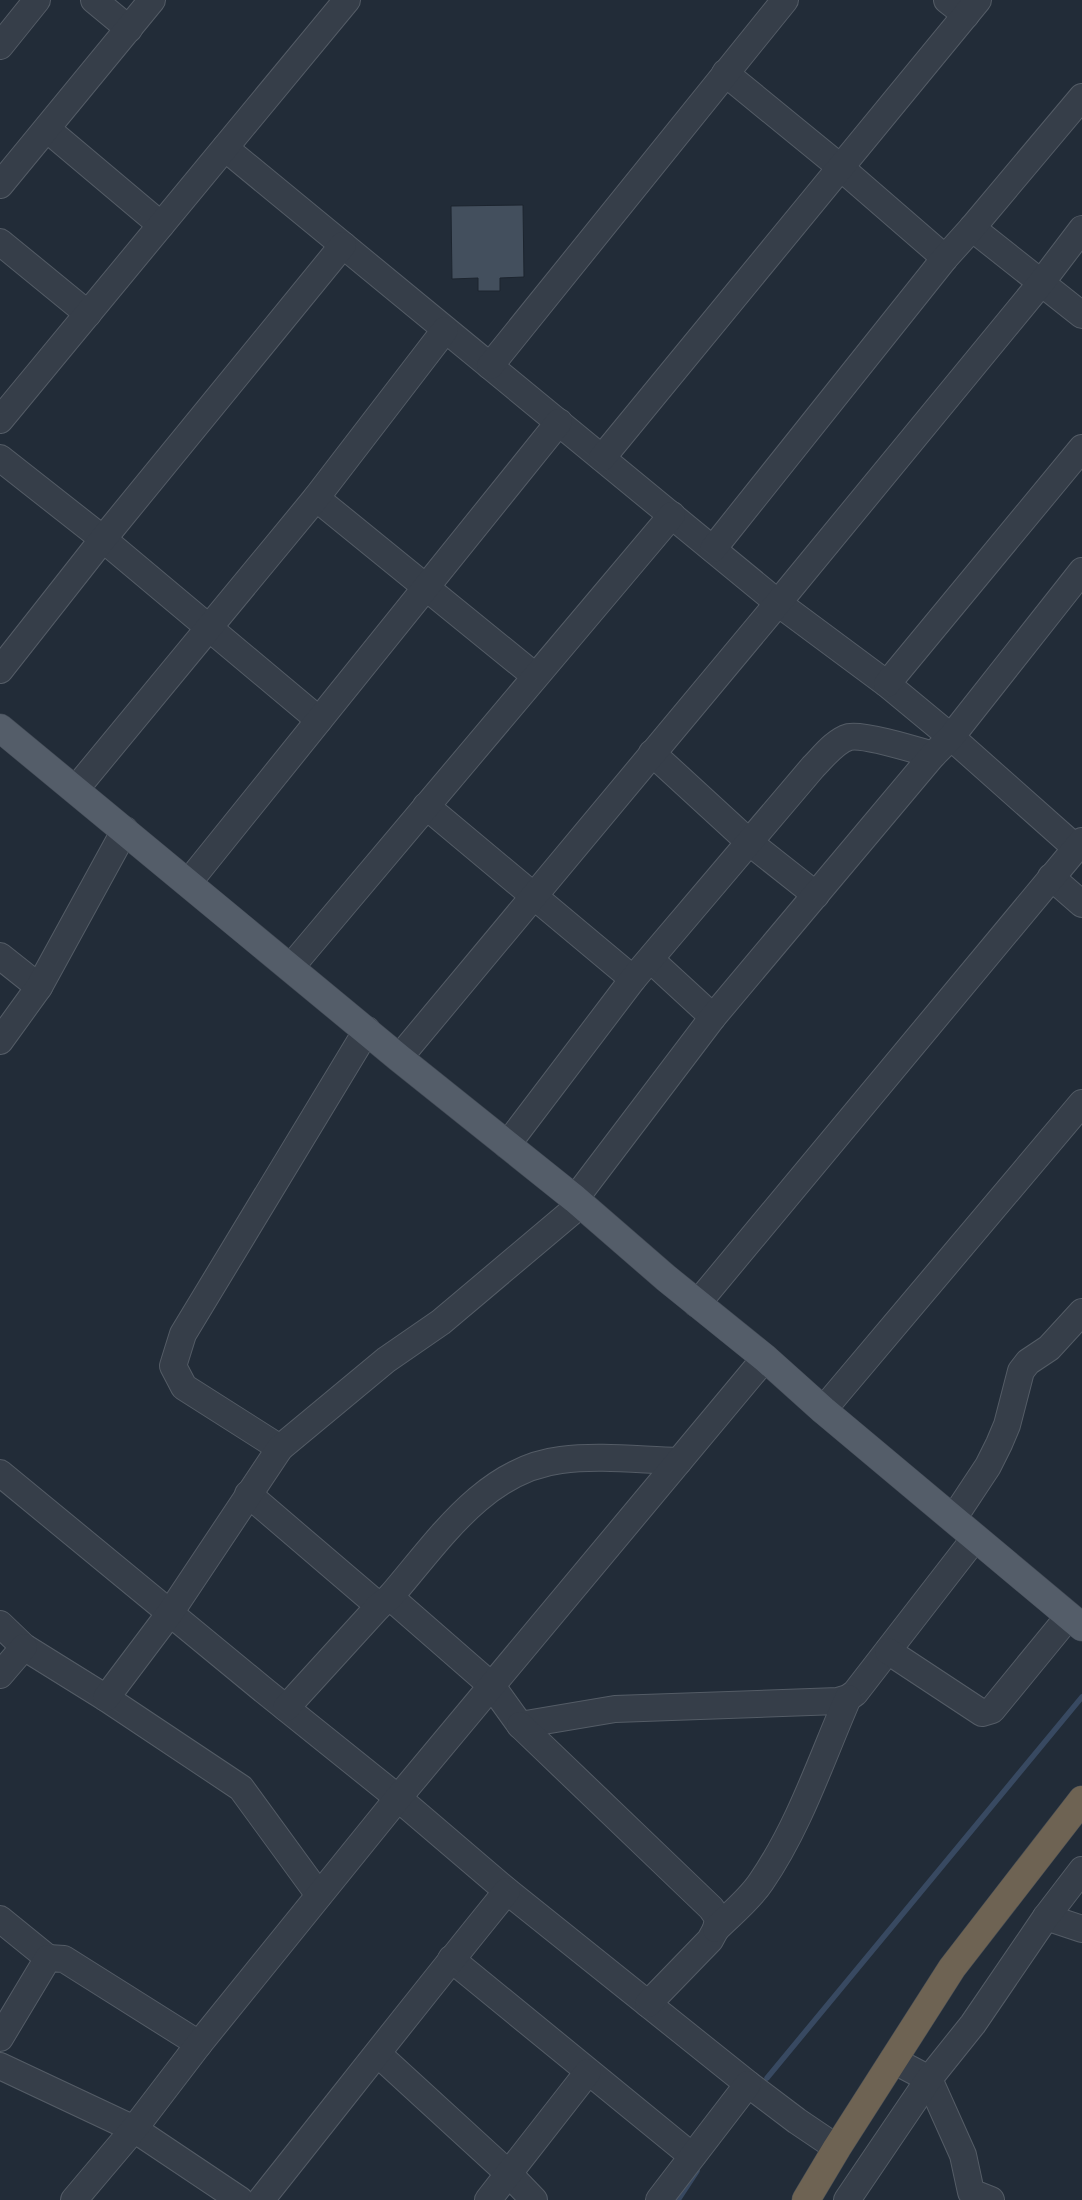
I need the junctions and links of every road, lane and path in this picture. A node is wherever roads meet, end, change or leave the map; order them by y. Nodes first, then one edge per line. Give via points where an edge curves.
1 (37, 0) edge
2 (94, 0) edge
3 (152, 0) edge
4 (346, 0) edge
5 (785, 0) edge
6 (964, 5) edge
7 (129, 29) junction
8 (0, 46) edge
9 (725, 73) junction
10 (1082, 98) edge
11 (47, 129) junction
12 (225, 148) junction
13 (840, 167) junction
14 (0, 185) edge
15 (161, 225) junction
16 (972, 228) junction
17 (1082, 229) edge
18 (0, 242) edge
19 (343, 245) junction
20 (945, 258) junction
21 (1041, 283) junction
22 (88, 314) junction
23 (1082, 316) edge
24 (445, 330) junction
25 (490, 366) junction
26 (0, 420) edge
27 (559, 422) junction
28 (1082, 448) edge
29 (0, 458) edge
30 (602, 458) junction
31 (316, 498) junction
32 (672, 515) junction
33 (103, 539) junction
34 (713, 549) junction
35 (1082, 571) edge
36 (426, 588) junction
37 (778, 603) junction
38 (208, 628) junction
39 (0, 670) edge
40 (536, 676) junction
41 (887, 684) junction
42 (320, 720) junction
43 (0, 728) edge
44 (942, 746) junction
45 (652, 753) junction
46 (75, 790) junction
47 (426, 806) junction
48 (124, 830) junction
49 (749, 842) junction
50 (1079, 844) edge
51 (1051, 877) junction
52 (188, 883) junction
53 (816, 895) junction
54 (533, 896) junction
55 (1082, 904) edge
56 (0, 956) edge
57 (651, 960) junction
58 (290, 967) junction
59 (633, 979) junction
60 (39, 987) junction
61 (713, 1017) junction
62 (368, 1030) junction
63 (0, 1041) edge
64 (399, 1058) junction
65 (1082, 1103) edge
66 (508, 1145) junction
67 (578, 1202) junction
68 (697, 1304) junction
69 (1082, 1312) edge
70 (765, 1358) junction
71 (823, 1410) junction
72 (280, 1448) junction
73 (679, 1461) junction
74 (0, 1473) edge
75 (248, 1494) junction
76 (952, 1519) junction
77 (975, 1538) junction
78 (385, 1601) junction
79 (170, 1613) junction
80 (1076, 1622) edge
81 (0, 1624) edge
82 (24, 1647) junction
83 (888, 1651) junction
84 (0, 1675) edge
85 (492, 1686) junction
86 (106, 1698) junction
87 (848, 1698) junction
88 (286, 1708) junction
89 (520, 1725) junction
90 (398, 1798) junction
91 (1082, 1800) edge
92 (1082, 1870) edge
93 (507, 1891) junction
94 (320, 1895) junction
95 (1046, 1917) junction
96 (0, 1919) edge
97 (716, 1929) junction
98 (1082, 1929) edge
99 (48, 1958) junction
100 (451, 1959) junction
101 (648, 2004) junction
102 (0, 2038) edge
103 (199, 2044) junction
104 (378, 2054) junction
105 (894, 2060) junction
106 (0, 2066) edge
107 (588, 2072) junction
108 (929, 2080) junction
109 (748, 2084) junction
110 (134, 2129) junction
111 (837, 2148) junction
112 (692, 2156) junction
113 (509, 2174) junction
114 (976, 2197) edge
115 (74, 2200) edge
116 (240, 2200) edge
117 (261, 2200) edge
118 (488, 2200) edge
119 (534, 2200) edge
120 (659, 2200) edge
121 (806, 2200) edge
122 (847, 2200) edge

1 - 8 street
2 - 7 street
3 - 7 street
4 - 12 street
5 - 9 street
6 - 13 street
7 - 11 street
9 - 13 street
9 - 25 street
10 - 16 street
11 - 14 street
11 - 15 street
12 - 15 street
12 - 19 street
13 - 20 street
13 - 30 street
15 - 22 street
16 - 20 street
16 - 21 street
17 - 21 street
18 - 22 street
19 - 24 street
19 - 33 street
20 - 34 street
21 - 23 street
21 - 37 street
22 - 26 street
24 - 25 street
24 - 31 street
25 - 27 street
27 - 30 street
27 - 36 street
28 - 41 street
29 - 33 street
30 - 32 street
31 - 36 street
31 - 38 street
32 - 34 street
32 - 40 street
33 - 38 street
33 - 39 street
34 - 37 street
35 - 44 street
36 - 40 street
36 - 42 street
37 - 41 street
37 - 45 street
38 - 42 street
38 - 46 street
40 - 47 street
41 - 44 street
42 - 52 street
43 - 46 main road
44 - 49 street via 850,737 839,742 813,767
44 - 50 street
44 - 53 street
45 - 49 street
45 - 54 street
46 - 48 main road
47 - 54 street
47 - 58 street
48 - 52 main road
48 - 60 street
49 - 53 street
49 - 57 street
50 - 51 street
51 - 55 street
51 - 68 street
52 - 58 main road
53 - 61 street
54 - 59 street
54 - 64 street
56 - 60 street
57 - 59 street
57 - 61 street
58 - 62 main road
59 - 66 street
60 - 63 street
61 - 67 street
62 - 64 main road
62 - 72 street via 183,1334 173,1366 184,1387
64 - 66 main road
65 - 71 street
66 - 67 main road
67 - 68 main road
67 - 72 street via 441,1322 386,1360
68 - 70 main road
69 - 76 street via 1049,1348 1028,1362 1021,1371 999,1444
70 - 71 main road
70 - 73 street
71 - 76 main road
72 - 75 street
73 - 78 street via 562,1459 516,1473 480,1496
73 - 85 street
74 - 79 street
75 - 78 street
75 - 79 street
76 - 77 main road
77 - 80 main road
77 - 83 street
78 - 85 street
78 - 88 street
79 - 86 street
79 - 88 street
80 - 83 street via 992,1710 982,1713
81 - 82 street
82 - 84 street
82 - 86 street
83 - 87 street
85 - 89 street
85 - 90 street
86 - 94 street via 241,1788
87 - 89 street via 838,1701 616,1709
87 - 97 street via 793,1826 772,1865 760,1884
88 - 90 street
89 - 97 street via 711,1908 718,1918
90 - 93 street
90 - 94 street
91 - 105 highway via 952,1968
92 - 95 street
93 - 100 street
93 - 101 street
94 - 103 street
95 - 98 street
95 - 108 street via 973,2024
96 - 99 street
97 - 101 street via 710,1940
99 - 102 street
99 - 103 street via 64,1959
100 - 104 street
100 - 107 street
101 - 109 street
103 - 110 street
104 - 113 street
104 - 117 street
105 - 108 street
105 - 111 highway
106 - 110 street
107 - 112 street
107 - 113 street
108 - 114 street via 963,2155
108 - 122 street
109 - 111 street
109 - 112 street
110 - 115 street
110 - 116 street
111 - 121 highway
112 - 120 street
113 - 118 street
113 - 119 street

